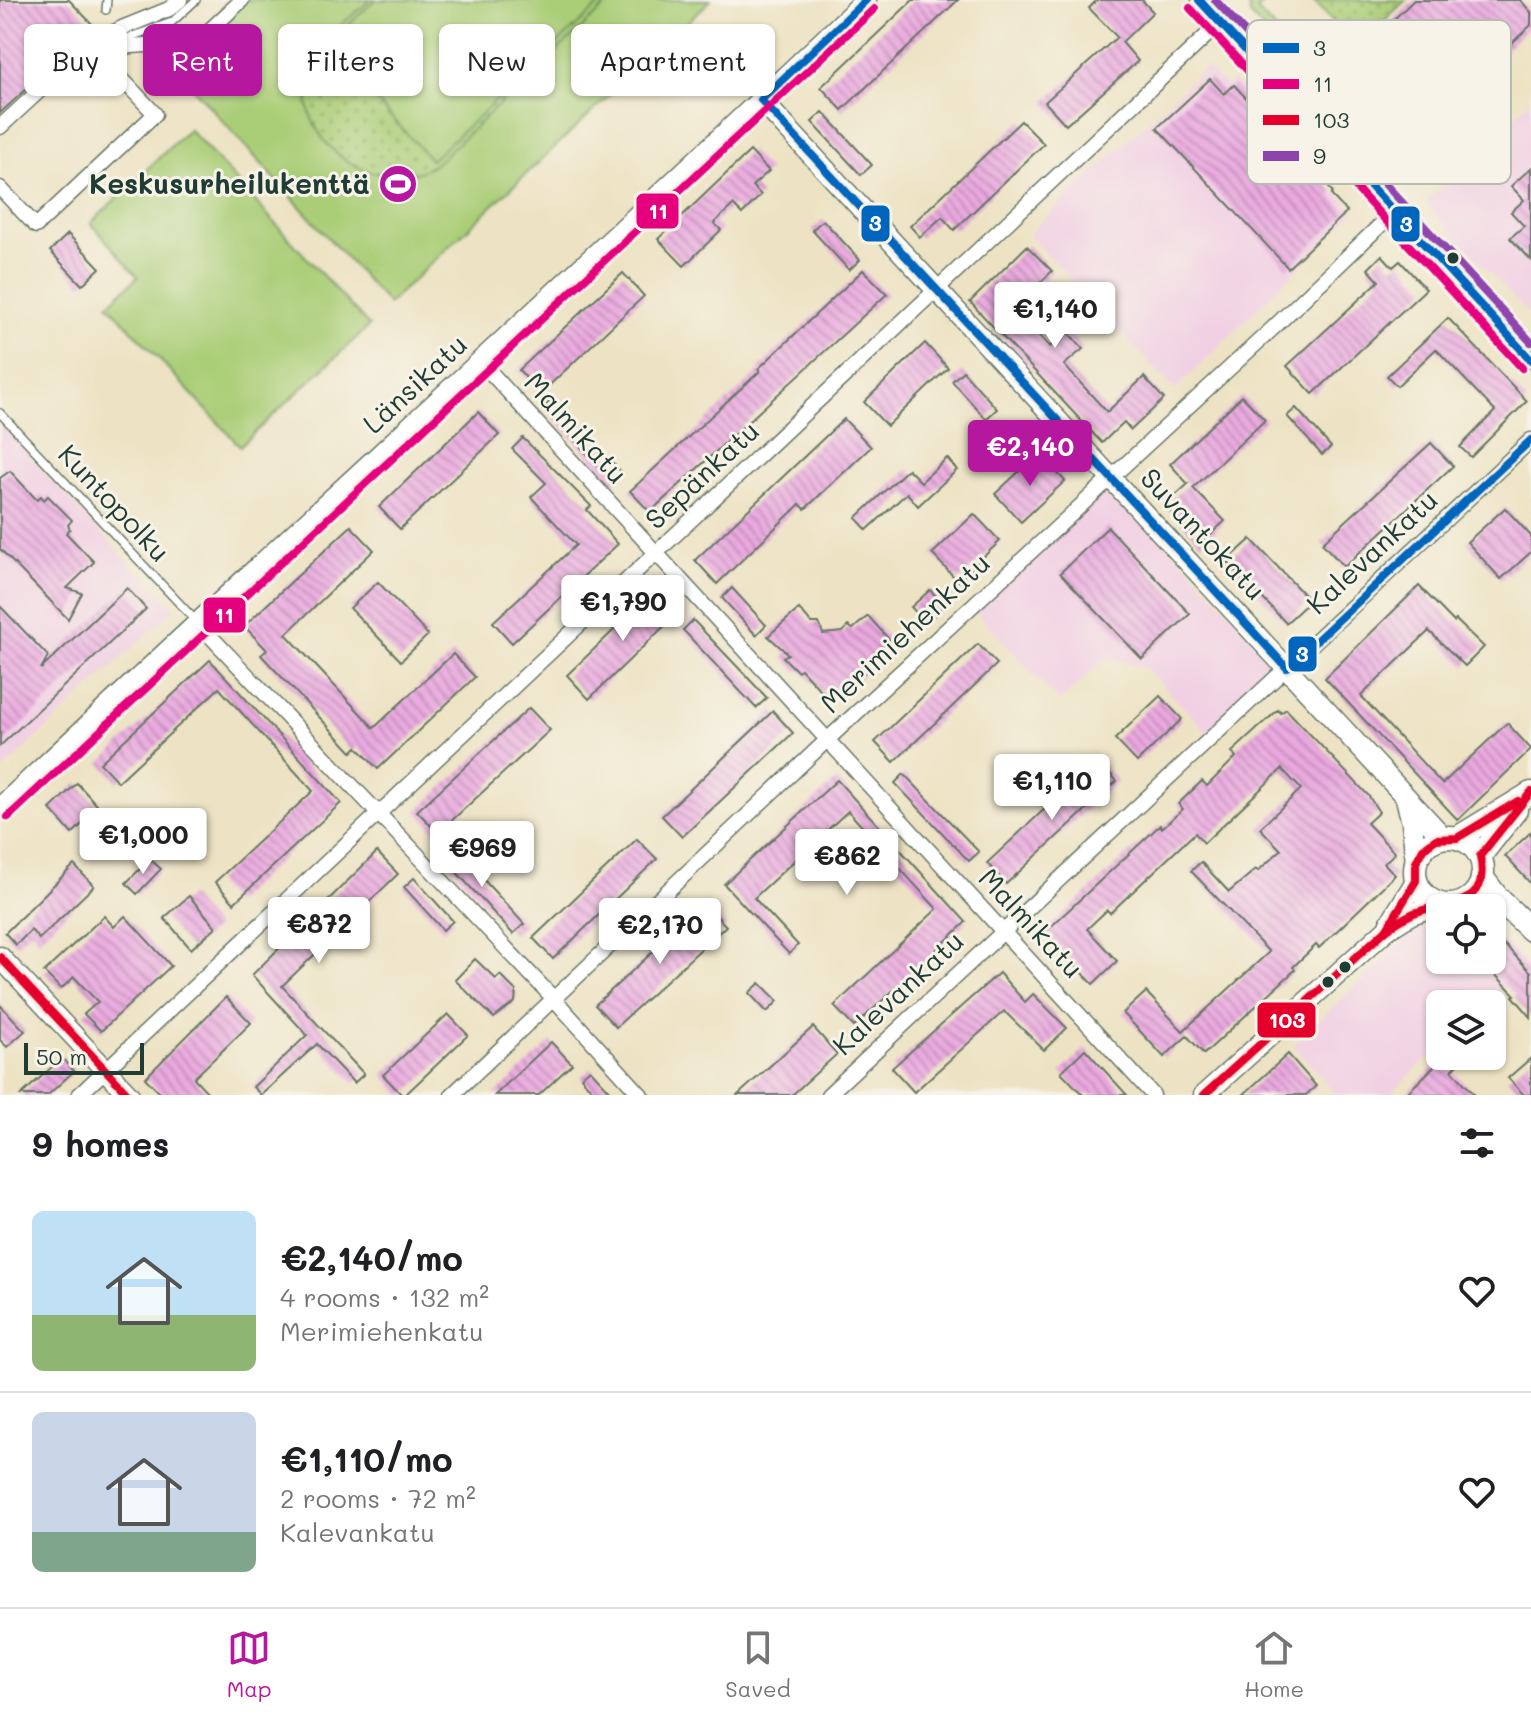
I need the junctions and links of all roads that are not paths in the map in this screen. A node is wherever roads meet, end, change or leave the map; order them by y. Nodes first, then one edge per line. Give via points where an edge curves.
1 (107, 0) edge
2 (180, 0) edge
3 (196, 0) edge
4 (242, 0) edge
5 (866, 0) edge
6 (1199, 0) edge
7 (106, 10) dead end
8 (1220, 23) junction
9 (130, 37) dead end
10 (1247, 52) edge
11 (761, 100) junction
12 (0, 127) edge
13 (1368, 184) edge
14 (0, 188) edge
15 (1394, 212) junction
16 (936, 291) junction
17 (1531, 360) edge
18 (481, 362) junction
19 (0, 413) edge
20 (1531, 440) edge
21 (1110, 479) junction
22 (656, 554) junction
23 (197, 622) junction
24 (1287, 668) junction
25 (827, 740) junction
26 (1531, 792) edge
27 (1406, 798) junction
28 (0, 808) edge
29 (376, 813) junction
30 (1450, 838) junction
31 (1481, 866) junction
32 (1416, 871) junction
33 (1426, 894) edge
34 (1476, 894) edge
35 (1426, 909) edge
36 (1506, 918) edge
37 (1386, 930) junction
38 (1002, 931) junction
39 (1531, 932) edge
40 (0, 957) edge
41 (555, 1000) junction
42 (106, 1070) junction
43 (79, 1095) edge
44 (129, 1095) edge
45 (452, 1095) edge
46 (641, 1095) edge
47 (828, 1095) edge
48 (1153, 1095) edge
49 (1204, 1095) edge

1 - 7 lane
2 - 12 street via 89,45
3 - 9 lane via 172,22
4 - 14 street via 198,41 119,47 105,61 155,114 36,226
5 - 11 street, Länsikatu
6 - 8 street
8 - 10 street
8 - 16 street, Sepänkatu
11 - 16 street, Suvantokatu
11 - 18 street, Länsikatu
13 - 15 street
15 - 17 street
15 - 21 street, Merimiehenkatu
16 - 21 street, Suvantokatu
16 - 22 street, Sepänkatu
18 - 22 street, Malmikatu
18 - 23 street, Länsikatu
19 - 23 lane, Kuntopolku
20 - 24 street, Kalevankatu
21 - 24 street, Suvantokatu
21 - 25 street, Merimiehenkatu
22 - 25 street, Malmikatu
22 - 29 street, Sepänkatu
23 - 28 street, Länsikatu
23 - 29 street
24 - 27 street, Suvantokatu
24 - 38 street, Kalevankatu
25 - 38 street, Malmikatu
25 - 41 street, Merimiehenkatu
26 - 30 main road
26 - 31 main road
27 - 30 street, Suvantokatu
27 - 32 street
29 - 41 street
29 - 42 street, Sepänkatu
30 - 31 main road via 1470,845
30 - 32 main road via 1423,849
31 - 34 main road
31 - 39 main road via 1498,898
32 - 33 main road
32 - 37 street
35 - 37 street
36 - 39 main road
37 - 49 street
38 - 47 street, Kalevankatu
38 - 48 street, Malmikatu
40 - 42 street
41 - 45 street, Merimiehenkatu
41 - 46 street
42 - 43 street, Sepänkatu
42 - 44 street

